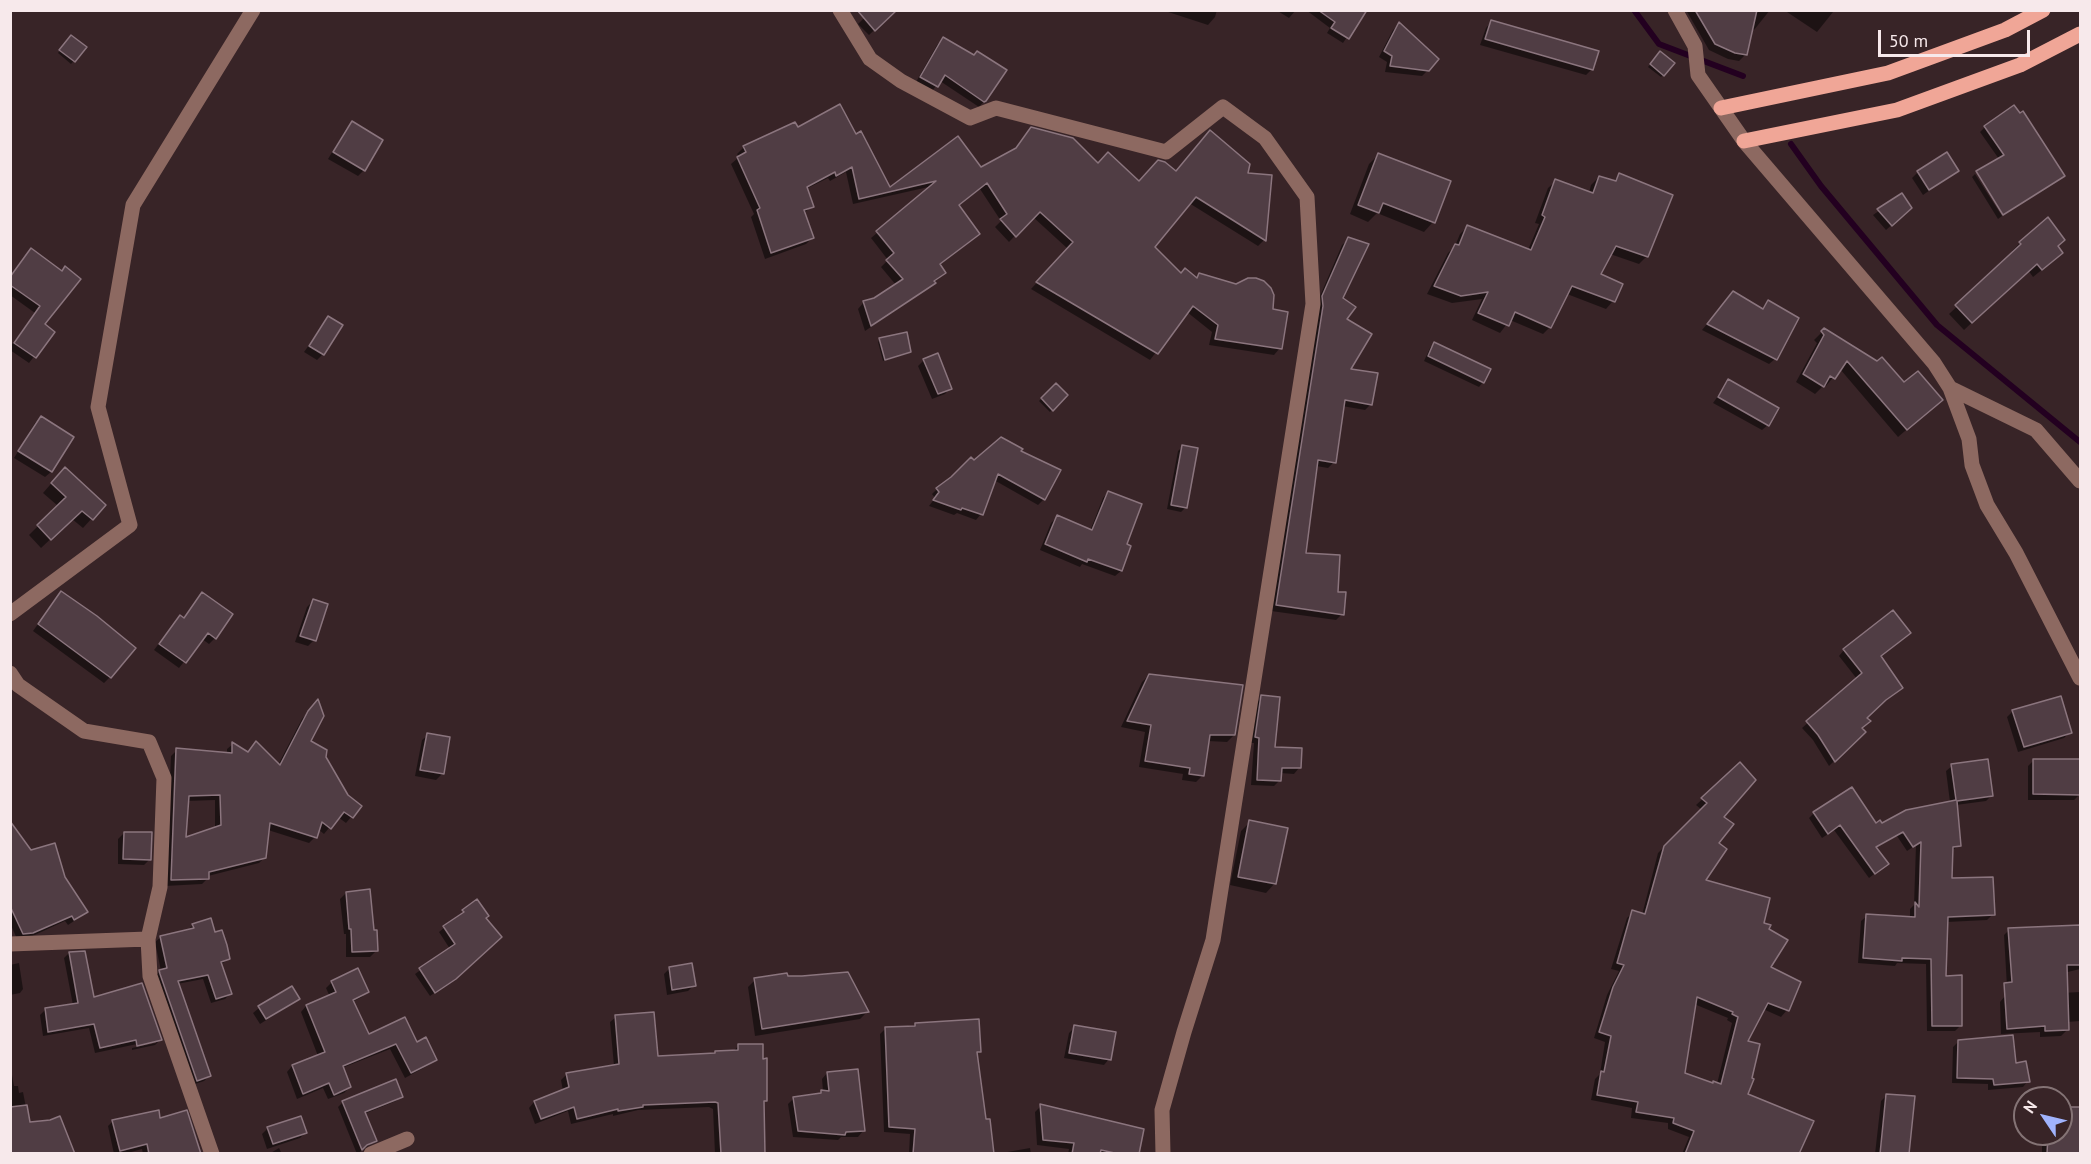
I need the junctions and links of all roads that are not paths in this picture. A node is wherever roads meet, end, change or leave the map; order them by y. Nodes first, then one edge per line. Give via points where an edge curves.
1 (253, 10) edge
2 (840, 10) edge
3 (1675, 10) edge
4 (2043, 10) edge
5 (2080, 34) edge
6 (1721, 108) junction
7 (1744, 141) junction
8 (1950, 388) junction
9 (2080, 481) edge
10 (10, 614) edge
11 (10, 673) edge
12 (2080, 678) edge
13 (148, 939) junction
14 (10, 944) edge
15 (407, 1139) dead end
16 (212, 1154) edge
17 (370, 1154) edge
18 (1163, 1154) edge

1 - 10 street via 134,205 98,407 130,525
2 - 18 street via 870,59 901,81 970,118 996,108 1166,152 1223,107 1265,138 1307,197 1313,304 1213,940 1162,1110
3 - 6 street via 1695,46 1698,75
4 - 6 main road via 2005,30 1888,74
5 - 7 main road via 2020,64 1897,110
6 - 7 street
7 - 8 street via 1934,363
8 - 9 street via 2036,430
8 - 12 street via 1987,505
11 - 13 street via 18,685 84,731 149,742 164,778 160,886
13 - 14 street
13 - 16 street via 150,976
15 - 17 street

